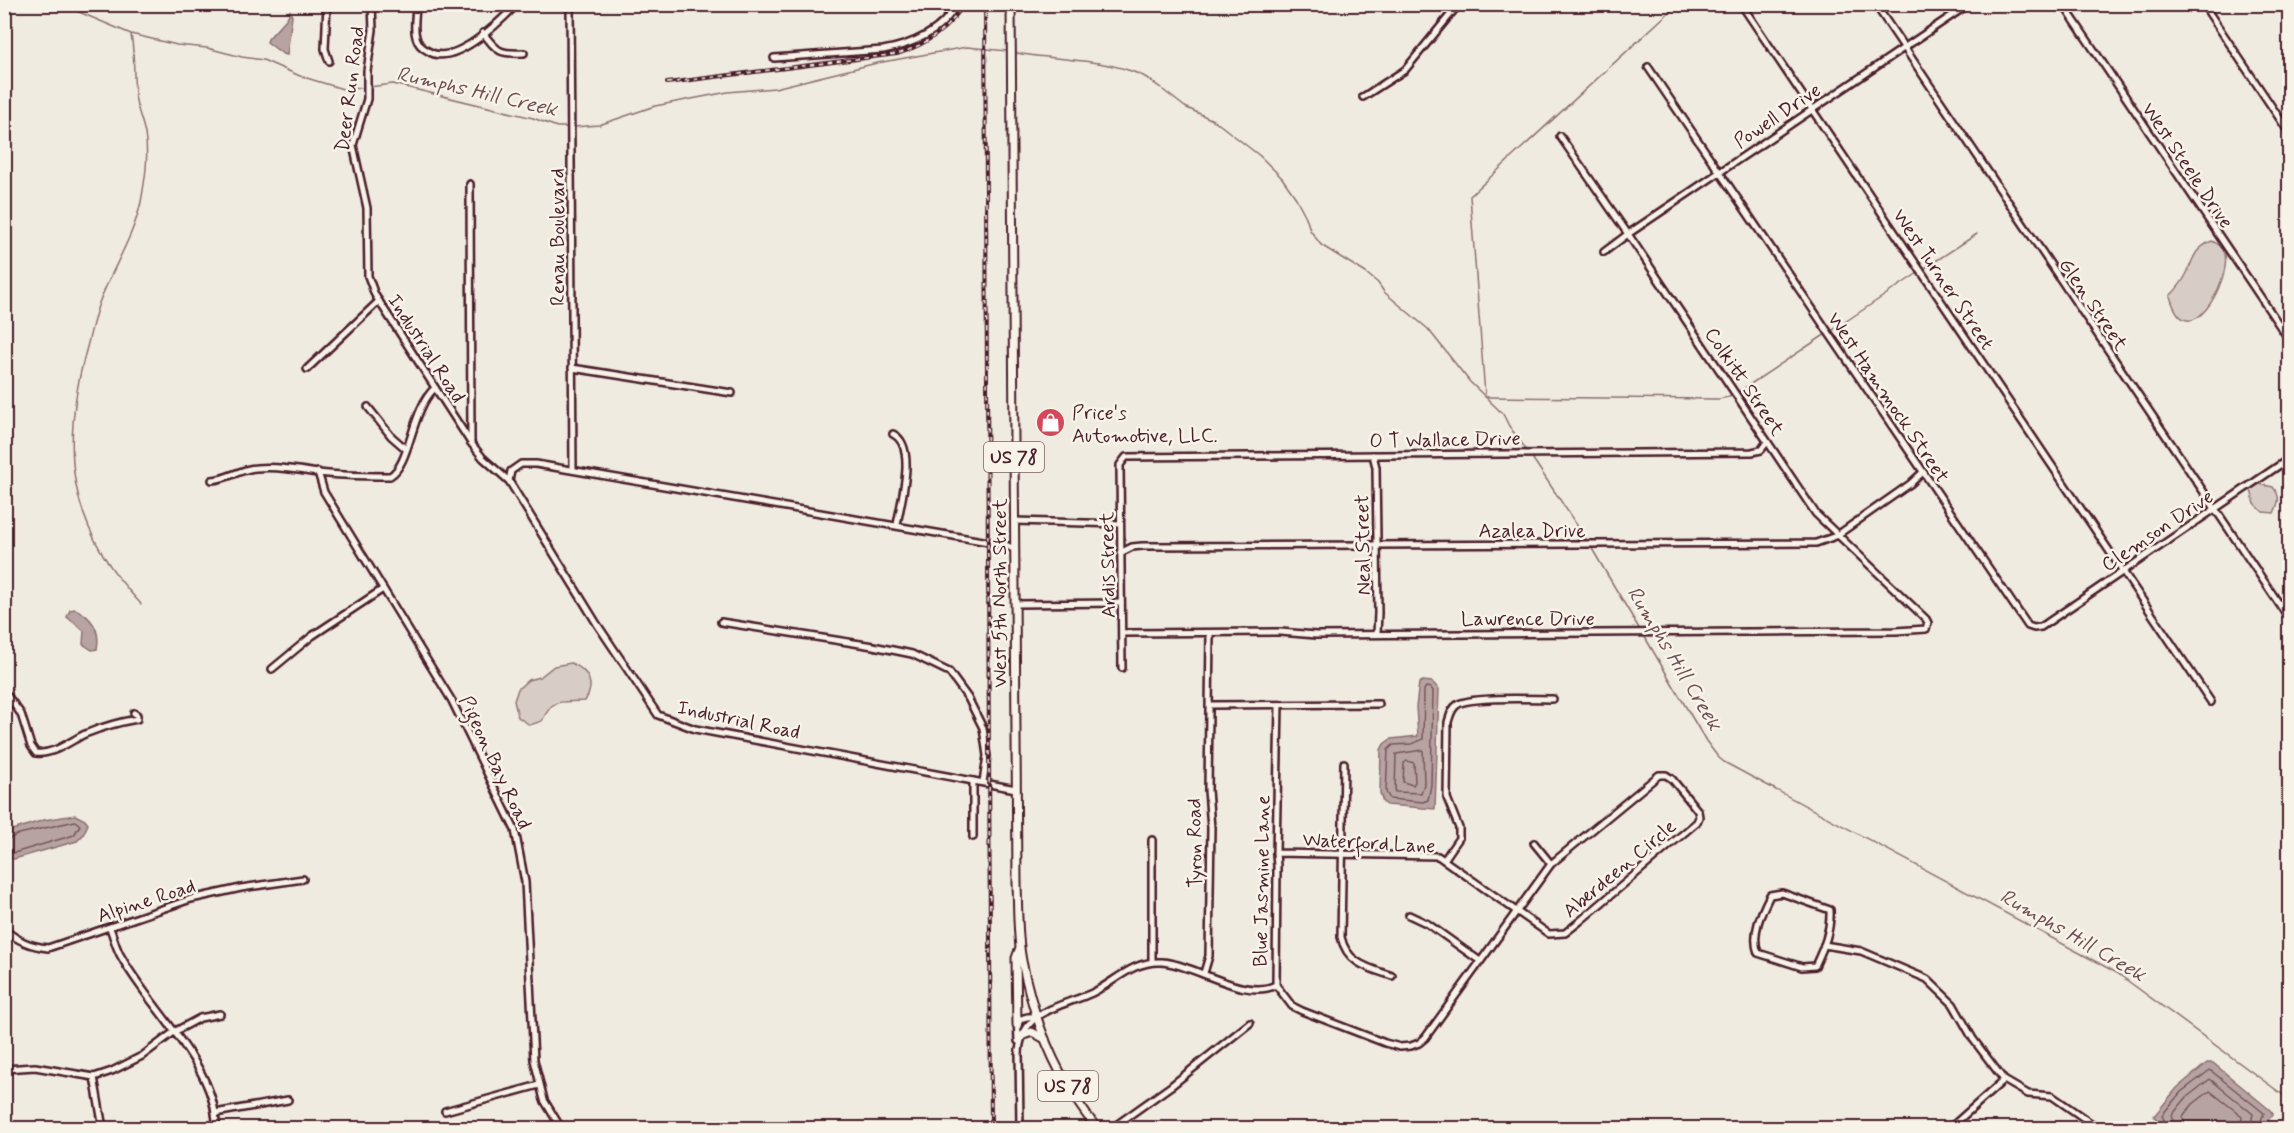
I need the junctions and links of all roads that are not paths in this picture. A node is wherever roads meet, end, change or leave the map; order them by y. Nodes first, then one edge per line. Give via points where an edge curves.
1 (327, 4) edge
2 (372, 4) edge
3 (416, 4) edge
4 (517, 4) edge
5 (570, 4) edge
6 (956, 4) edge
7 (1011, 4) edge
8 (1458, 4) edge
9 (1741, 4) edge
10 (1875, 4) edge
11 (1969, 4) edge
12 (2062, 4) edge
13 (2203, 4) edge
14 (483, 33) junction
15 (1904, 48) junction
16 (524, 53) dead end
17 (774, 58) dead end
18 (329, 61) dead end
19 (1648, 67) dead end
20 (1363, 98) dead end
21 (1812, 110) junction
22 (8, 133) dead end
23 (2289, 134) edge
24 (1560, 136) dead end
25 (4, 154) edge
26 (1720, 171) junction
27 (470, 184) dead end
28 (1628, 234) junction
29 (367, 247) joint
30 (1604, 252) dead end
31 (380, 302) junction
32 (2289, 341) edge
33 (572, 368) junction
34 (307, 369) dead end
35 (435, 388) junction
36 (732, 393) dead end
37 (368, 407) dead end
38 (893, 434) dead end
39 (1767, 442) junction
40 (471, 443) junction
41 (406, 449) junction
42 (1373, 455) junction
43 (2289, 458) edge
44 (1121, 462) joint
45 (573, 470) junction
46 (318, 472) junction
47 (1922, 473) junction
48 (212, 480) dead end
49 (509, 481) junction
50 (2215, 509) junction
51 (1015, 521) junction
52 (1120, 524) junction
53 (897, 525) junction
54 (1836, 536) junction
55 (1377, 545) junction
56 (1015, 550) junction
57 (1120, 553) junction
58 (2122, 571) junction
59 (383, 589) junction
60 (1121, 603) junction
61 (1016, 604) junction
62 (2289, 620) edge
63 (721, 622) dead end
64 (1928, 623) joint
65 (2041, 627) joint
66 (1123, 633) junction
67 (1210, 633) junction
68 (1377, 634) junction
69 (1122, 668) dead end
70 (273, 669) dead end
71 (4, 691) edge
72 (1553, 699) dead end
73 (2211, 702) dead end
74 (1379, 704) dead end
75 (1279, 705) junction
76 (1210, 708) junction
77 (134, 713) dead end
78 (1344, 763) dead end
79 (973, 781) junction
80 (983, 782) junction
81 (1017, 789) junction
82 (973, 837) dead end
83 (1152, 840) dead end
84 (1534, 843) dead end
85 (1276, 853) junction
86 (1343, 855) junction
87 (1444, 860) junction
88 (1551, 864) junction
89 (303, 879) dead end
90 (1516, 912) junction
91 (1409, 915) dead end
92 (110, 928) junction
93 (4, 929) edge
94 (1824, 945) junction
95 (1021, 948) junction
96 (1480, 961) junction
97 (1152, 962) junction
98 (1204, 973) junction
99 (1392, 976) dead end
100 (1276, 985) junction
101 (220, 1014) dead end
102 (1037, 1017) junction
103 (1250, 1023) dead end
104 (1017, 1025) junction
105 (174, 1032) junction
106 (1021, 1036) junction
107 (1045, 1040) junction
108 (1019, 1052) junction
109 (4, 1069) edge
110 (94, 1077) junction
111 (2004, 1080) junction
112 (539, 1085) junction
113 (288, 1100) dead end
114 (445, 1111) dead end
115 (215, 1113) junction
116 (1958, 1122) junction
117 (103, 1128) edge
118 (216, 1128) edge
119 (561, 1128) edge
120 (1020, 1128) edge
121 (1097, 1128) edge
122 (1112, 1128) edge
123 (1950, 1128) edge
124 (1963, 1128) edge
125 (2098, 1128) edge

1 - 18 street via 324,49
2 - 29 street, Deer Run Road via 367,99 352,145 367,208
3 - 14 street via 415,35 420,46 432,54 456,53
4 - 14 street
5 - 33 street, Renau Boulevard
6 - 17 street via 921,39 900,47
7 - 51 main road, West 5th North Street / US 78
8 - 20 street via 1405,70
9 - 21 street, West Turner Street
10 - 15 street, Glen Street
11 - 15 street, Powell Drive
12 - 32 street, West Steele Drive
13 - 23 street
14 - 16 street via 498,51
15 - 21 street, Powell Drive
15 - 50 street, Glen Street
19 - 26 street, West Hammock Street
21 - 26 street, Powell Drive
21 - 58 street, West Turner Street
22 - 25 street
24 - 28 street, Colkitt Street
26 - 28 street, Powell Drive
26 - 47 street, West Hammock Street
27 - 40 street
28 - 30 street, Powell Drive
28 - 39 street, Colkitt Street
29 - 31 street, Industrial Road via 368,276
31 - 34 street
31 - 35 street, Industrial Road
33 - 36 street
33 - 45 street, Renau Boulevard
35 - 40 street, Industrial Road
35 - 41 street via 422,405
37 - 41 street
38 - 53 street via 900,437 906,457
39 - 42 street, O T Wallace Drive via 1761,450 1752,452
39 - 54 street, Colkitt Street via 1816,514
40 - 49 street, Industrial Road
41 - 46 street via 390,476
42 - 44 street, O T Wallace Drive via 1138,455
42 - 55 street, Neal Street
43 - 50 street, Clemson Drive
44 - 52 street, Ardis Street
45 - 49 street via 521,464 511,471
45 - 53 street
46 - 48 street via 256,468
46 - 59 street, Pigeon Bay Road via 321,488
47 - 54 street, Azalea Drive
47 - 65 street, West Hammock Street via 2022,620 2028,626
49 - 79 street, Industrial Road via 658,715 695,729
50 - 58 street, Clemson Drive
50 - 62 street, Glen Street
51 - 52 street
51 - 56 main road, West 5th North Street / US 78
52 - 57 street, Ardis Street
53 - 56 street via 1006,545
54 - 55 street, Azalea Drive via 1809,543
54 - 64 street, Colkitt Street
55 - 57 street, Azalea Drive via 1142,546
55 - 68 street, Neal Street
56 - 61 main road, West 5th North Street / US 78
57 - 60 street, Ardis Street
58 - 65 street, Clemson Drive
58 - 73 street, West Turner Street
59 - 70 street via 312,636
59 - 112 street, Pigeon Bay Road via 458,711 514,830 525,882 532,1028
60 - 61 street
60 - 66 street, Ardis Street
61 - 81 main road, West 5th North Street / US 78
63 - 80 street via 912,654 949,672 983,728 987,756
64 - 68 street, Lawrence Drive via 1923,630 1896,631
66 - 67 street, Lawrence Drive
66 - 69 street, Ardis Street
67 - 68 street, Lawrence Drive
67 - 76 street, Tyron Road
71 - 77 street via 21,714 36,753 136,719 138,715
72 - 87 street via 1472,700 1457,705 1450,713 1447,798 1459,838
74 - 75 street
75 - 76 street
75 - 85 street, Blue Jasmine Lane
76 - 98 street, Tyron Road via 1209,956
78 - 86 street
79 - 80 street, Industrial Road
79 - 82 street
80 - 81 street, Industrial Road
81 - 95 main road, West 5th North Street / US 78
83 - 97 street
84 - 88 street
85 - 86 street, Waterford Lane
85 - 100 street, Blue Jasmine Lane
86 - 87 street, Waterford Lane via 1433,856
86 - 99 street via 1343,945 1353,960
87 - 90 street, Waterford Lane
88 - 90 street, Aberdeen Circle
88 - 90 street, Aberdeen Circle via 1659,775 1672,779 1698,811 1697,822 1565,933 1549,934
89 - 92 street, Alpine Road via 200,897
90 - 96 street, Blue Jasmine Lane
91 - 96 street
92 - 93 street, Alpine Road via 48,948 29,945
92 - 105 street via 122,959
94 - 94 street via 1830,910 1782,893 1770,895 1754,942 1758,953 1802,967 1815,966
94 - 111 street via 1861,951 1927,979 1953,1004
95 - 102 main road, West 5th North Street / US 78
95 - 104 main road via 1017,958
96 - 100 street, Blue Jasmine Lane via 1425,1038 1412,1049 1385,1043 1302,1011
97 - 98 street
97 - 102 street via 1128,969 1092,993
98 - 100 street via 1248,989
101 - 105 street via 200,1018
102 - 104 street via 1024,1017
102 - 106 street
102 - 107 main road, West 5th North Street / US 78
103 - 122 street
104 - 108 street
105 - 110 street via 142,1056
105 - 115 street via 202,1074
106 - 107 main road via 1032,1032
106 - 108 street
107 - 121 main road, West 5th North Street / US 78 via 1068,1086
108 - 120 street
109 - 110 street via 35,1067
110 - 117 street
111 - 116 street
111 - 125 street via 2028,1094 2052,1096
112 - 114 street
112 - 119 street, Pigeon Bay Road
113 - 115 street
115 - 118 street
116 - 123 street
116 - 124 street

